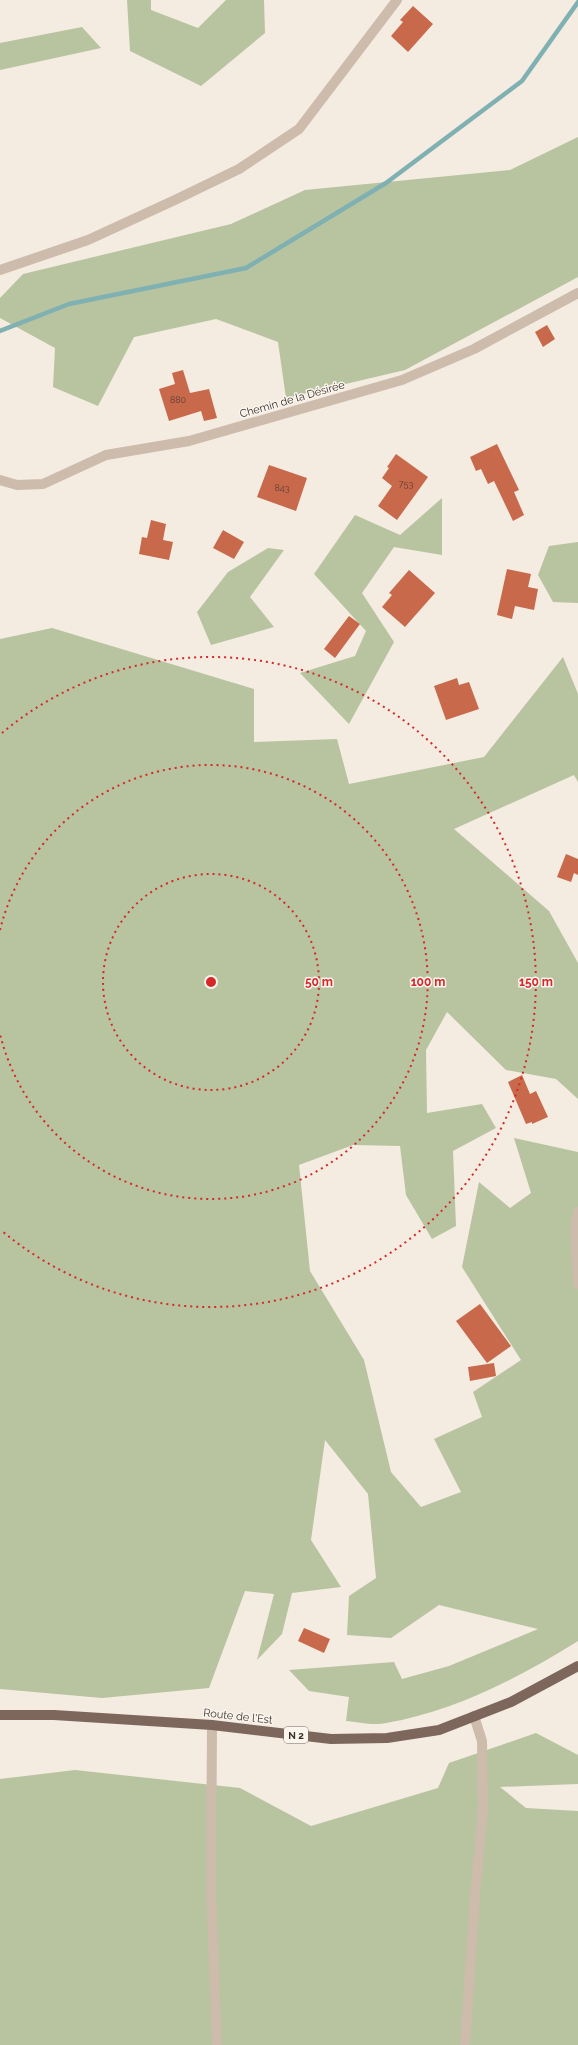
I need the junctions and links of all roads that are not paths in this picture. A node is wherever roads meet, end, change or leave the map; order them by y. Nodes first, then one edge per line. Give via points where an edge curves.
1 (397, 0) edge
2 (0, 270) edge
3 (578, 293) edge
4 (0, 480) edge
5 (578, 1212) edge
6 (578, 1284) edge
7 (578, 1666) edge
8 (0, 1715) edge
9 (474, 1716) junction
10 (212, 1725) junction
11 (217, 2045) edge
12 (465, 2045) edge

1 - 2 street via 299,129 239,169 177,199 88,240
3 - 4 street, Chemin de la Désirée via 474,350 402,380 189,441 106,455 43,484 17,484
5 - 6 street via 575,1228
7 - 9 main road, Route de l'Est / N 2 via 511,1702
8 - 10 main road, Route de l'Est / N 2 via 54,1715
9 - 10 main road, Route de l'Est / N 2 via 439,1730 387,1738 330,1739
9 - 12 street via 482,1741 483,1809
10 - 11 street via 211,1888

